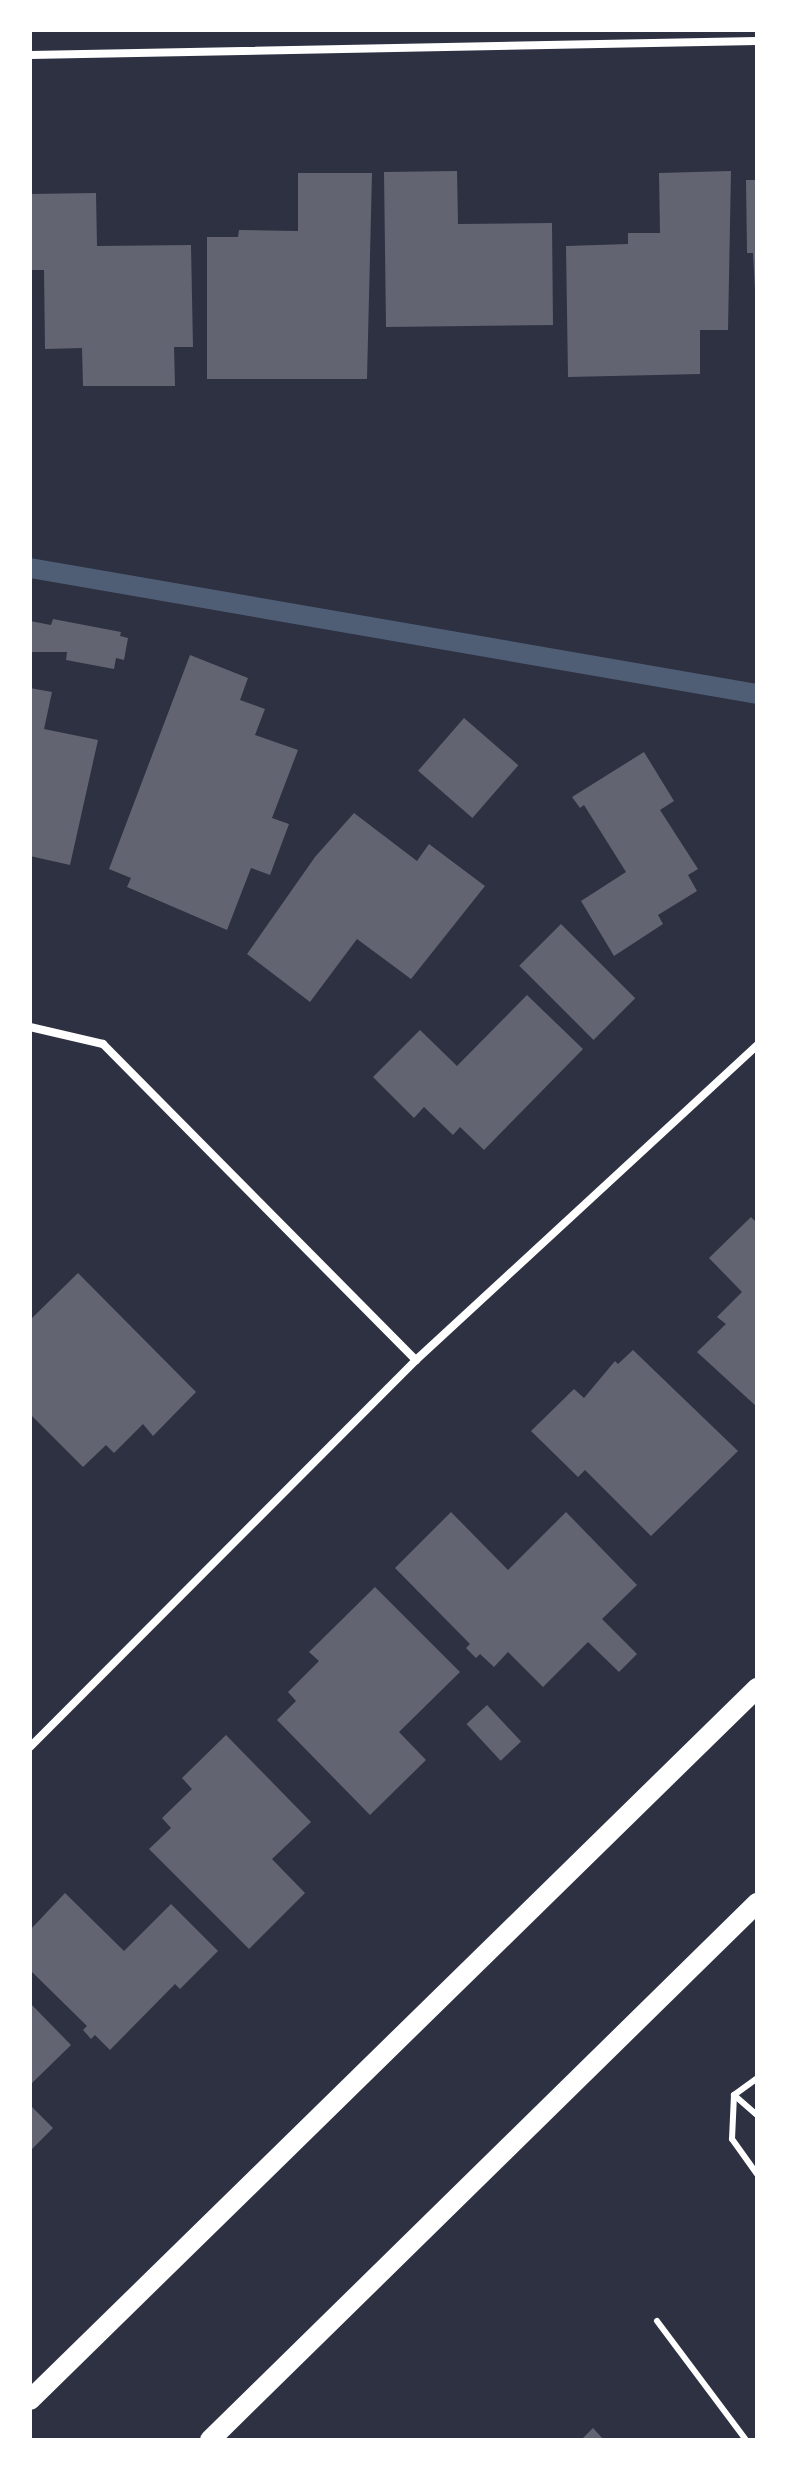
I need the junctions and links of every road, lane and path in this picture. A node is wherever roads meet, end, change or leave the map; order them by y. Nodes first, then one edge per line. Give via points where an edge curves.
1 (757, 41) edge
2 (30, 55) edge
3 (30, 1027) edge
4 (757, 1045) edge
5 (416, 1360) junction
6 (757, 1688) edge
7 (30, 1747) edge
8 (757, 1903) edge
9 (757, 2078) edge
10 (734, 2095) junction
11 (757, 2115) edge
12 (757, 2174) edge
13 (657, 2321) dead end
14 (30, 2400) edge
15 (210, 2440) edge
16 (746, 2440) edge

1 - 2 street
3 - 5 street via 103,1044
4 - 5 street
5 - 7 street
6 - 14 main road
8 - 15 main road
9 - 10 lane
10 - 11 lane
10 - 12 lane via 732,2139
13 - 16 lane

